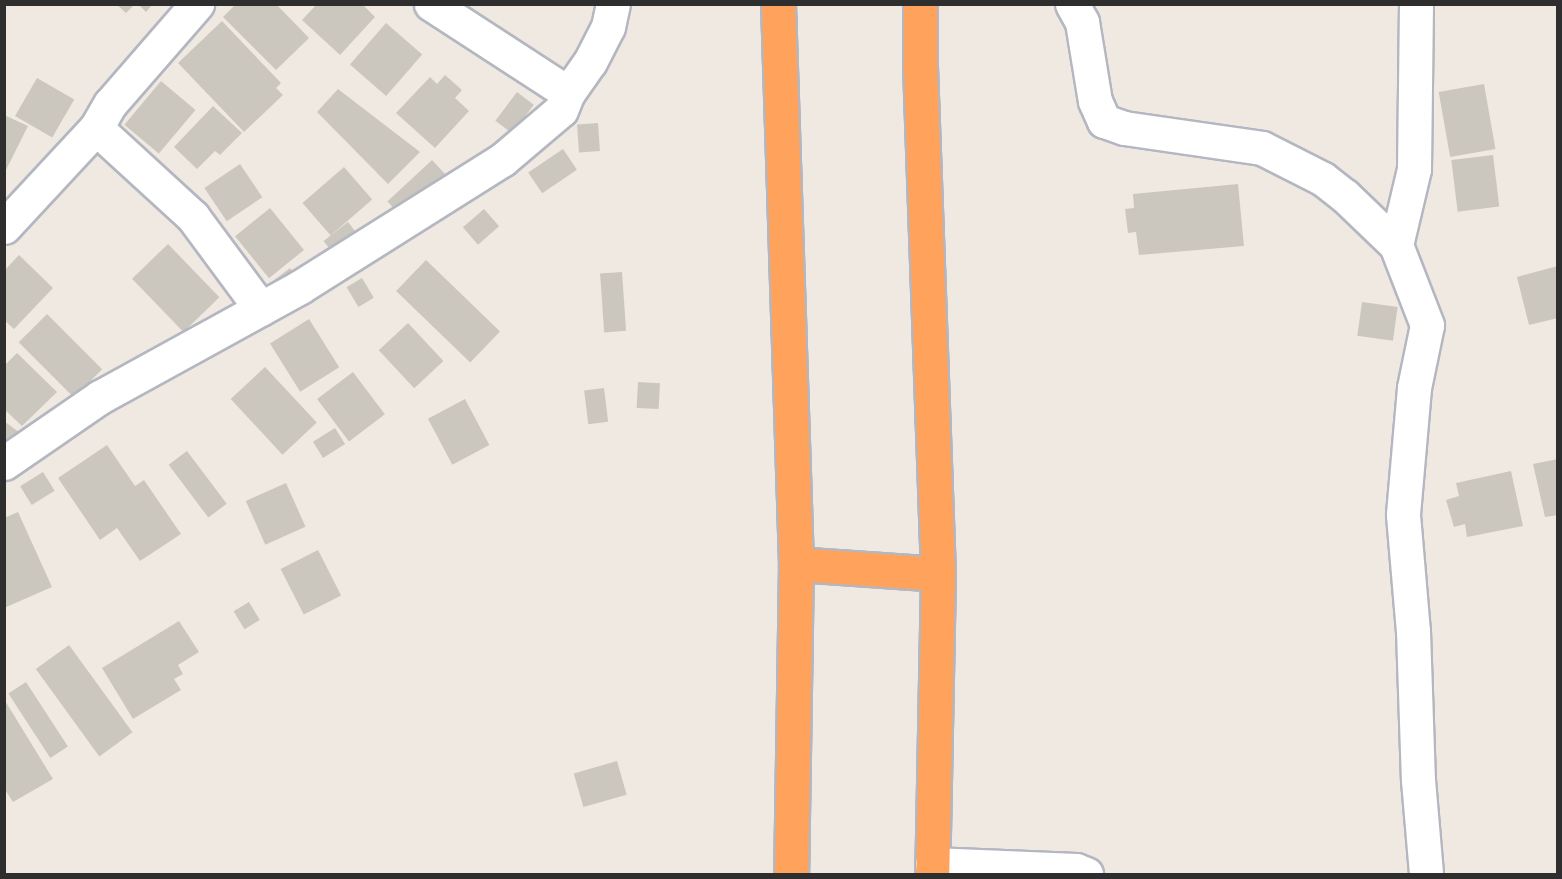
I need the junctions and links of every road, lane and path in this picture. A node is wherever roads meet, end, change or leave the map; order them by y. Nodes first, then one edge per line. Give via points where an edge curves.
1 (197, 4) edge
2 (431, 4) edge
3 (614, 4) edge
4 (778, 4) edge
5 (920, 4) edge
6 (1072, 4) edge
7 (1416, 4) edge
8 (568, 93) junction
9 (96, 128) junction
10 (4, 227) edge
11 (1396, 245) junction
12 (261, 309) junction
13 (4, 463) edge
14 (796, 564) junction
15 (938, 574) junction
16 (932, 869) edge
17 (791, 874) edge
18 (1086, 874) edge
19 (1426, 874) edge

1 - 9 street via 110,104
2 - 8 street
3 - 8 street via 595,53
4 - 14 highway
5 - 15 highway
6 - 11 street via 1082,22 1095,101 1104,121 1124,128 1262,148 1323,179
7 - 11 street via 1414,169
8 - 12 street via 561,110 502,160
9 - 10 street
9 - 12 street via 193,217
11 - 19 street via 1427,325 1414,388 1403,514
12 - 13 street via 100,397
14 - 15 highway
14 - 17 highway
15 - 16 highway
16 - 18 street via 1076,870

